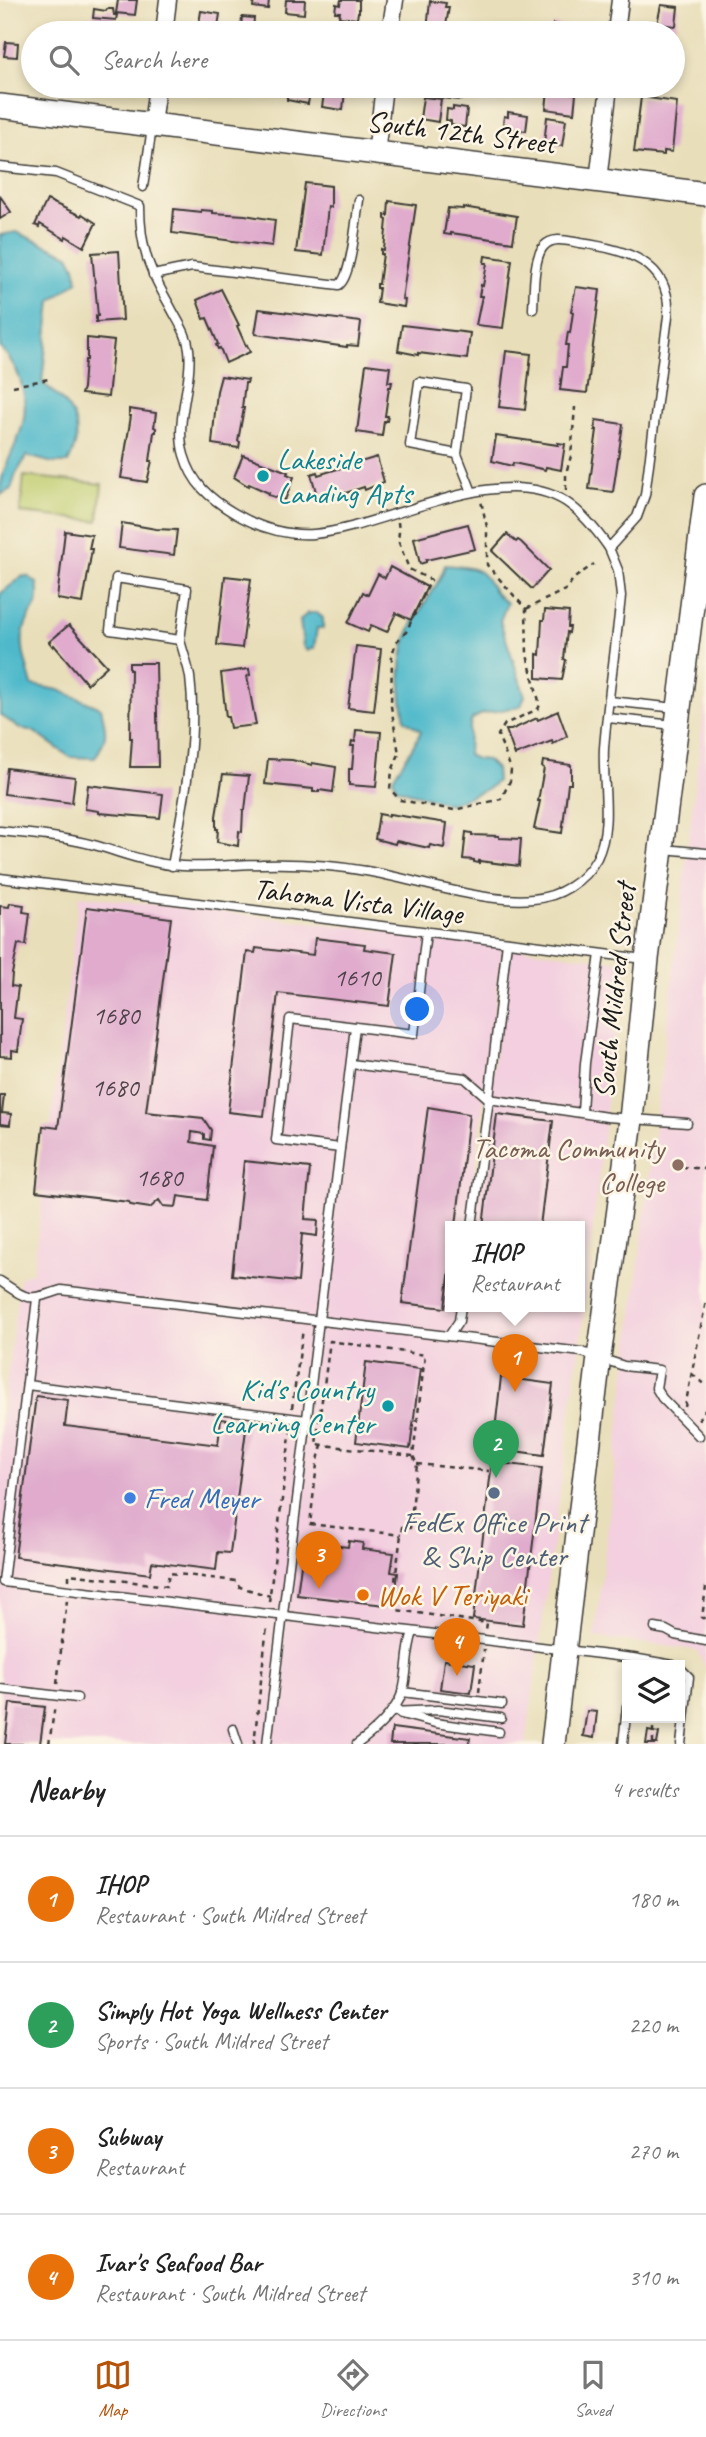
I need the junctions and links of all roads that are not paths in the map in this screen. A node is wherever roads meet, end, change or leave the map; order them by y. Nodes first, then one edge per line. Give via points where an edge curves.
1 (168, 0) edge
2 (395, 0) edge
3 (620, 0) edge
4 (165, 21) edge
5 (392, 21) edge
6 (617, 21) edge
7 (155, 98) edge
8 (383, 98) edge
9 (608, 98) edge
10 (0, 106) edge
11 (152, 125) junction
12 (376, 154) junction
13 (0, 167) edge
14 (598, 181) junction
15 (143, 187) dead end
16 (706, 194) edge
17 (359, 201) dead end
18 (153, 275) junction
19 (533, 309) dead end
20 (457, 454) junction
21 (475, 492) junction
22 (706, 502) edge
23 (609, 548) junction
24 (180, 640) junction
25 (610, 701) junction
26 (630, 704) junction
27 (678, 717) junction
28 (608, 718) junction
29 (628, 720) junction
30 (0, 831) edge
31 (661, 848) junction
32 (706, 853) edge
33 (172, 866) junction
34 (0, 878) edge
35 (426, 932) junction
36 (507, 942) junction
37 (600, 954) junction
38 (647, 959) junction
39 (355, 1027) junction
40 (351, 1064) junction
41 (489, 1099) junction
42 (582, 1112) junction
43 (631, 1120) junction
44 (687, 1123) dead end
45 (340, 1148) junction
46 (473, 1221) edge
47 (0, 1281) edge
48 (37, 1299) junction
49 (460, 1312) edge
50 (319, 1321) junction
51 (449, 1336) junction
52 (599, 1357) junction
53 (27, 1385) junction
54 (307, 1420) junction
55 (699, 1436) dead end
56 (283, 1616) junction
57 (655, 1628) dead end
58 (413, 1632) junction
59 (702, 1640) edge
60 (564, 1651) junction
61 (622, 1660) edge
62 (685, 1673) edge
63 (0, 1689) edge
64 (402, 1692) junction
65 (77, 1698) dead end
66 (502, 1704) dead end
67 (685, 1710) edge
68 (391, 1712) junction
69 (501, 1718) dead end
70 (625, 1723) edge
71 (684, 1723) edge
72 (233, 1729) dead end
73 (499, 1732) dead end
74 (368, 1740) edge
75 (238, 1744) edge
76 (267, 1744) edge
77 (356, 1744) edge
78 (553, 1744) edge
79 (623, 1744) edge
80 (681, 1744) edge

1 - 4 street
2 - 5 street
3 - 6 street
7 - 11 street
8 - 12 street
9 - 14 street
10 - 11 main road, South 12th Street
11 - 12 main road, South 12th Street
11 - 15 lane
12 - 14 main road, South 12th Street
13 - 18 lane via 56,173 141,206 140,233
14 - 16 main road, South 12th Street
17 - 18 lane via 346,275 339,285 192,267
18 - 21 lane via 187,340 182,448 194,481 220,505 260,526 301,534 337,530
19 - 23 lane via 539,254 554,240 611,247 634,255 665,290 668,316 645,495 637,517
20 - 20 lane via 466,389 419,382 410,445
20 - 21 lane
21 - 23 lane via 531,490 561,499
22 - 27 main road, South Mildred Street
23 - 25 lane via 621,596
24 - 24 lane via 110,630 116,578 187,589
24 - 33 lane via 190,674 192,712 188,773
25 - 26 lane
25 - 28 lane
26 - 27 lane
26 - 29 lane
27 - 29 lane
27 - 31 main road, South Mildred Street
28 - 29 lane
28 - 33 lane via 605,814 597,857 576,883 551,896 488,896 329,866
30 - 33 lane via 65,838
31 - 32 lane
31 - 38 main road, South Mildred Street
34 - 35 lane, Tahoma Vista Village
35 - 36 lane, Tahoma Vista Village
35 - 39 lane via 414,1034
36 - 37 lane, Tahoma Vista Village
36 - 41 lane
37 - 38 lane, Tahoma Vista Village
37 - 42 lane
38 - 43 main road, South Mildred Street
39 - 40 lane
39 - 45 lane via 290,1019 276,1140
40 - 41 lane via 464,1078
40 - 45 lane
41 - 42 lane
41 - 46 lane
42 - 43 lane
43 - 44 lane
43 - 52 main road, South Mildred Street
45 - 50 lane
47 - 48 lane
48 - 50 lane via 61,1290
48 - 53 lane
49 - 51 lane
50 - 51 lane
50 - 54 lane
51 - 52 lane
52 - 55 lane via 624,1366 659,1370 656,1388 662,1398
52 - 60 main road, South Mildred Street
53 - 54 lane
53 - 56 lane via 3,1581
54 - 56 lane
56 - 58 lane
56 - 76 lane
57 - 59 lane
58 - 60 lane
58 - 64 lane
60 - 61 lane
60 - 78 main road, South Mildred Street
62 - 67 lane via 689,1677
63 - 65 lane
64 - 66 lane
64 - 68 lane
68 - 69 lane via 438,1710
68 - 73 lane
68 - 74 lane
70 - 79 lane
71 - 80 lane
72 - 75 lane
74 - 77 lane

